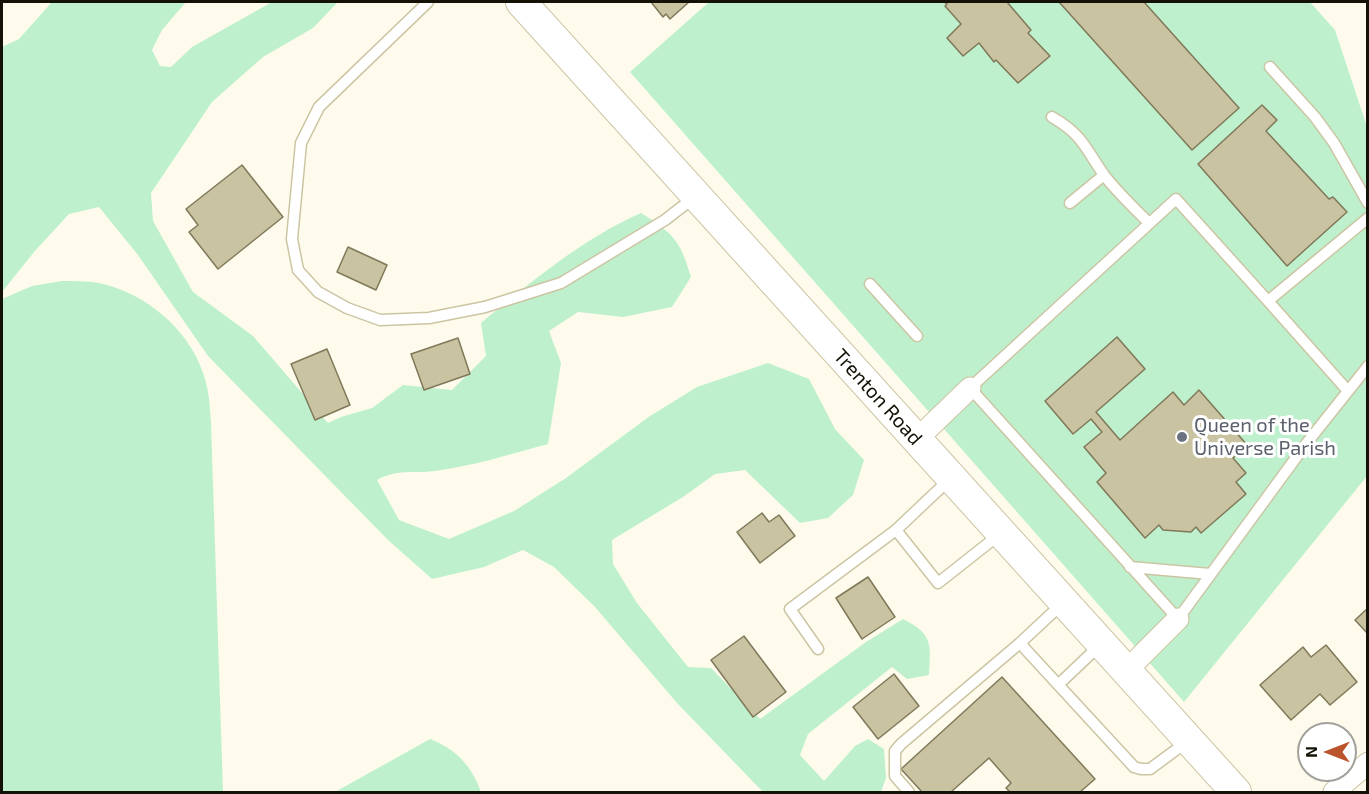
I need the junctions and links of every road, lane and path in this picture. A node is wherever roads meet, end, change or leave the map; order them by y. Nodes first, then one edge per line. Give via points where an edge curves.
1 (428, 2) edge
2 (521, 2) edge
3 (1270, 67) dead end
4 (1052, 117) dead end
5 (1104, 175) junction
6 (696, 196) junction
7 (1070, 203) dead end
8 (1368, 203) edge
9 (1368, 218) edge
10 (1149, 223) junction
11 (870, 284) dead end
12 (1268, 301) junction
13 (917, 336) dead end
14 (1368, 366) edge
15 (970, 388) junction
16 (1348, 391) junction
17 (916, 440) junction
18 (951, 478) junction
19 (896, 530) junction
20 (1001, 533) junction
21 (1130, 567) junction
22 (1210, 574) junction
23 (1064, 602) junction
24 (1178, 619) junction
25 (1020, 643) junction
26 (1101, 644) junction
27 (818, 649) dead end
28 (1126, 671) junction
29 (1059, 684) junction
30 (1189, 740) junction
31 (1368, 763) edge
32 (909, 792) edge
33 (1236, 792) edge
34 (1334, 792) edge

1 - 6 lane via 319,107 301,143 292,239 298,270 318,292 380,320 429,318 485,307 561,283 665,220
2 - 6 main road, Trenton Road
3 - 8 lane via 1322,126
4 - 5 lane via 1076,133
5 - 7 lane
5 - 10 lane
6 - 17 main road, Trenton Road
9 - 12 lane
10 - 12 lane via 1176,200
10 - 15 lane
11 - 13 lane
12 - 16 lane
14 - 16 lane
15 - 17 street
15 - 21 lane
16 - 22 lane
17 - 18 main road, Trenton Road
18 - 19 lane
18 - 20 main road, Trenton Road
19 - 20 lane via 938,583
19 - 27 lane via 789,609
20 - 23 main road, Trenton Road
21 - 22 lane
21 - 24 lane
22 - 24 lane
23 - 25 lane
23 - 26 main road, Trenton Road
24 - 28 street
25 - 29 lane
25 - 32 lane via 895,751 895,776
26 - 28 main road, Trenton Road
26 - 29 lane
28 - 30 main road, Trenton Road
29 - 30 lane via 1134,767 1150,769
30 - 33 main road, Trenton Road
31 - 34 street

